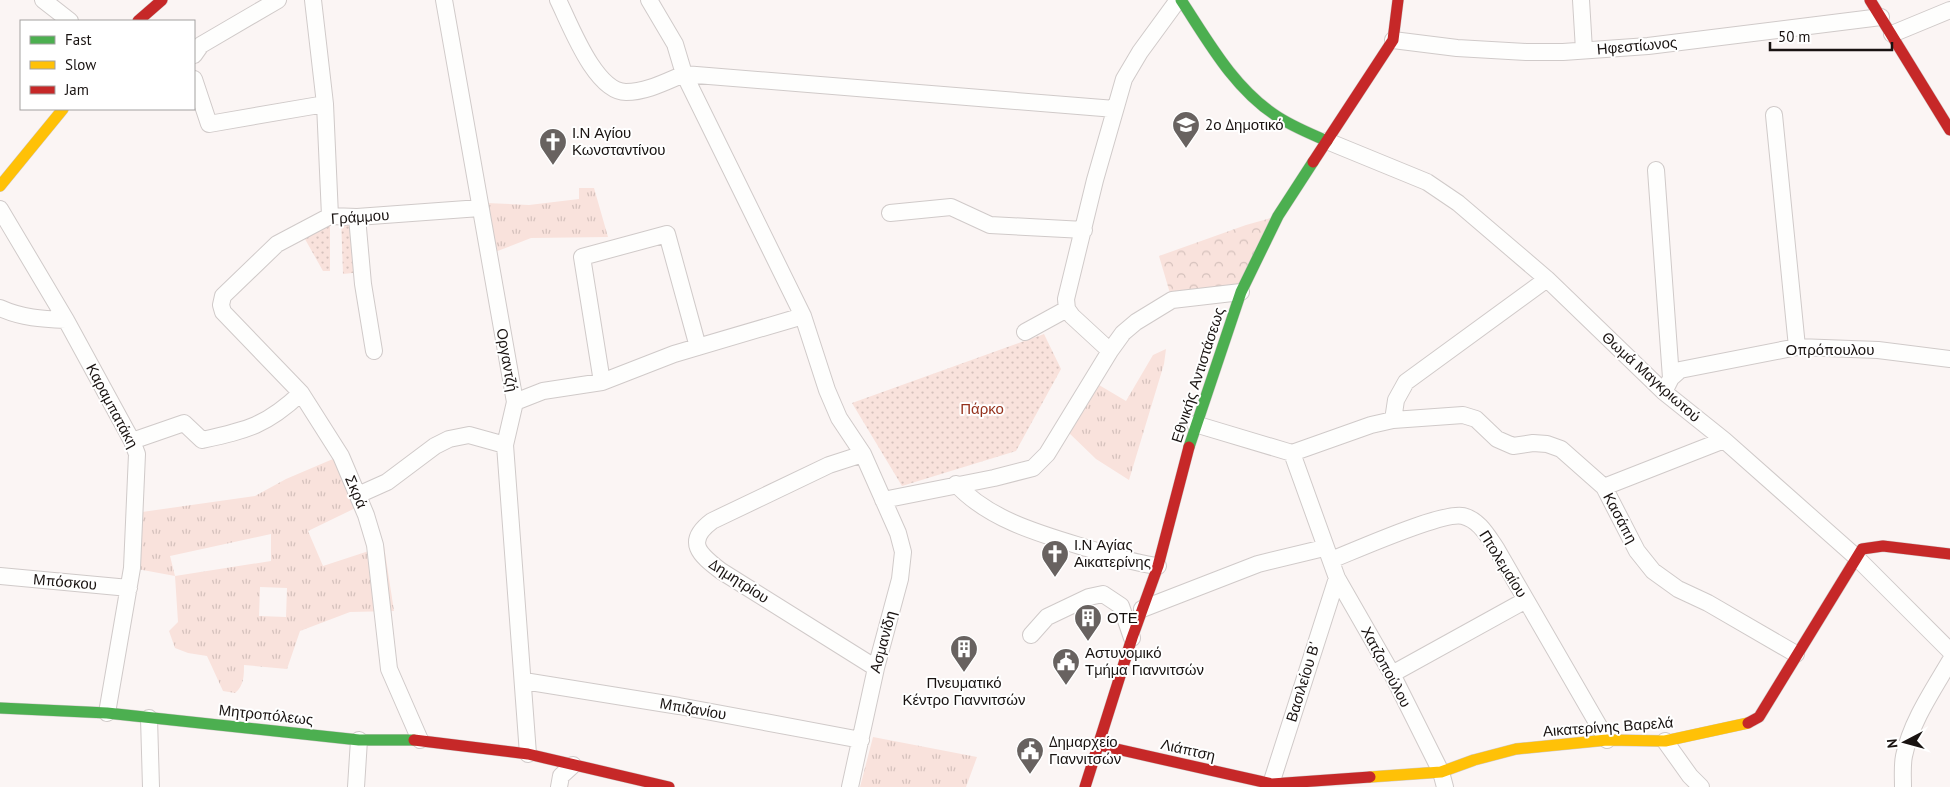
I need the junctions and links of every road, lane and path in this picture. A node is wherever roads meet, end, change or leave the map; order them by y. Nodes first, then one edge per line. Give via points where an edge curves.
1 (43, 0) edge
2 (162, 0) edge
3 (278, 0) edge
4 (313, 0) edge
5 (444, 0) edge
6 (558, 0) edge
7 (649, 0) edge
8 (1180, 0) edge
9 (1398, 0) edge
10 (1581, 0) edge
11 (1870, 0) edge
12 (1950, 10) edge
13 (146, 11) edge
14 (1881, 17) junction
15 (69, 20) edge
16 (1892, 34) junction
17 (1393, 40) junction
18 (1584, 50) junction
19 (195, 52) edge
20 (684, 74) junction
21 (195, 82) edge
22 (325, 104) junction
23 (1115, 109) junction
24 (62, 110) edge
25 (1774, 115) dead end
26 (1950, 130) edge
27 (1326, 141) junction
28 (1656, 170) dead end
29 (0, 186) edge
30 (480, 208) junction
31 (0, 210) edge
32 (890, 213) dead end
33 (330, 216) junction
34 (357, 216) junction
35 (1084, 230) junction
36 (1547, 279) junction
37 (233, 285) joint
38 (1241, 292) junction
39 (0, 308) edge
40 (1067, 310) junction
41 (803, 316) junction
42 (66, 320) junction
43 (1025, 332) dead end
44 (698, 347) junction
45 (1797, 347) junction
46 (374, 351) dead end
47 (1110, 351) junction
48 (1950, 359) edge
49 (602, 382) junction
50 (1668, 385) junction
51 (301, 393) junction
52 (515, 402) junction
53 (1393, 420) junction
54 (1195, 424) junction
55 (1724, 440) junction
56 (132, 441) junction
57 (505, 445) junction
58 (1292, 453) junction
59 (862, 454) junction
60 (956, 484) junction
61 (1604, 487) junction
62 (358, 496) junction
63 (883, 500) junction
64 (1328, 554) junction
65 (1950, 554) edge
66 (1856, 557) junction
67 (1158, 566) junction
68 (0, 576) edge
69 (1336, 578) junction
70 (129, 588) junction
71 (1526, 600) junction
72 (1142, 609) junction
73 (1031, 635) dead end
74 (1132, 638) junction
75 (1950, 651) edge
76 (1796, 654) junction
77 (1950, 661) edge
78 (876, 668) junction
79 (1392, 674) junction
80 (524, 681) junction
81 (0, 708) edge
82 (107, 714) junction
83 (149, 718) junction
84 (359, 740) junction
85 (420, 740) junction
86 (861, 740) junction
87 (1607, 740) junction
88 (1665, 741) junction
89 (1099, 745) junction
90 (528, 754) junction
91 (573, 766) junction
92 (1443, 779) edge
93 (1271, 785) edge
94 (151, 787) edge
95 (356, 787) edge
96 (559, 787) edge
97 (670, 787) edge
98 (850, 787) edge
99 (1085, 787) edge
100 (1701, 787) edge
101 (1903, 787) edge

1 - 15 street
2 - 13 main road
3 - 19 street via 200,45
4 - 22 street
5 - 30 street, Οργαντζή
6 - 20 street via 592,68 608,86 624,92 646,90
7 - 20 street, Ασμανίδη via 675,44
8 - 23 street via 1140,52 1124,79
8 - 27 main road via 1232,75 1252,97 1291,125
9 - 17 main road, Εθνικής Αντιστάσεως
10 - 18 street
11 - 14 main road
12 - 16 street
14 - 16 main road
14 - 18 street, Ηφεστίωνος via 1648,46
16 - 26 main road
17 - 18 street, Ηφεστίωνος via 1516,52
17 - 27 main road, Εθνικής Αντιστάσεως
20 - 23 street
20 - 41 street, Ασμανίδη
21 - 22 street via 209,124
22 - 33 street
23 - 35 street
24 - 29 main road
25 - 45 street
27 - 36 street, Θωμά Μαγκριωτού via 1427,182 1458,203
27 - 38 main road, Εθνικής Αντιστάσεως via 1278,216
28 - 50 street
30 - 34 street, Γράμμου
30 - 52 street, Οργαντζή
31 - 42 street, Καραμπατάκη
32 - 35 street via 951,207 990,225
33 - 34 street, Γράμμου
33 - 37 street, Γράμμου via 277,244
34 - 46 street via 363,284
35 - 40 street via 1066,299
36 - 50 street, Θωμά Μαγκριωτού
36 - 53 street via 1406,382 1396,400
37 - 51 street, Σκρά via 222,296 223,312
38 - 47 street via 1172,300 1136,322
38 - 54 main road, Εθνικής Αντιστάσεως
39 - 42 street via 36,319
40 - 43 street
40 - 47 street
41 - 44 street
41 - 59 street, Ασμανίδη via 833,404
42 - 56 street, Καραμπατάκη
44 - 49 street
44 - 49 street via 667,234 582,257
45 - 48 street, Οπρόπουλου via 1878,350
45 - 50 street, Οπρόπουλου via 1680,370
47 - 60 street via 1047,454 1033,468
49 - 52 street via 543,391
50 - 55 street, Θωμά Μαγκριωτού
51 - 56 street via 269,419 248,430 202,440 184,423
51 - 62 street, Σκρά via 341,456
52 - 57 street, Οργαντζή
53 - 58 street, Κασάπη
53 - 61 street, Κασάπη via 1471,416 1497,439 1513,446 1533,443 1561,449
54 - 58 street
54 - 67 main road, Εθνικής Αντιστάσεως
55 - 61 street
55 - 66 street, Θωμά Μαγκριωτού
56 - 70 street, Καραμπατάκη via 138,454 138,466
57 - 62 street via 469,435 449,439 434,446 387,482
57 - 80 street, Οργαντζή
58 - 64 street
59 - 63 street, Ασμανίδη
59 - 78 street, Δημητρίου via 828,465 712,521 698,533 696,543 705,559 721,571
60 - 63 street
60 - 67 street via 981,505 1036,533 1131,563
61 - 76 street, Κασάπη via 1637,551 1653,570 1678,589
62 - 85 street, Σκρά via 375,545 390,669
63 - 78 street, Ασμανίδη via 904,552
64 - 69 street, Χατζοπούλου
64 - 71 street, Πτολεμαίου via 1440,518 1461,515 1481,527
64 - 72 street, Πτολεμαίου via 1258,564
65 - 66 main road via 1883,546 1862,549
66 - 75 street, Θωμά Μαγκριωτού
66 - 76 main road, Αικατερίνης Βαρελά
67 - 72 main road, Εθνικής Αντιστάσεως
68 - 70 street, Μπόσκου
69 - 79 street, Χατζοπούλου
69 - 93 street, Βασιλείου Β'
70 - 82 street, Καραμπατάκη
71 - 79 street
71 - 87 street, Πτολεμαίου
72 - 74 main road, Εθνικής Αντιστάσεως
73 - 74 street via 1047,617 1102,594 1121,606
74 - 89 main road, Εθνικής Αντιστάσεως
76 - 88 main road, Αικατερίνης Βαρελά via 1754,721
77 - 101 street via 1918,718 1904,756
78 - 86 street, Ασμανίδη
79 - 92 street, Χατζοπούλου
80 - 86 street, Μπιζανίου
80 - 90 street, Οργαντζή
81 - 82 main road, Μητροπόλεως
82 - 83 main road, Μητροπόλεως
83 - 84 main road, Μητροπόλεως
83 - 94 street
84 - 85 main road, Μητροπόλεως
84 - 95 street
85 - 90 main road, Μητροπόλεως
86 - 98 street, Ασμανίδη
87 - 88 main road, Αικατερίνης Βαρελά
87 - 92 main road, Αικατερίνης Βαρελά via 1516,749 1474,760
88 - 100 street
89 - 93 main road, Λιάπτση
89 - 99 main road, Εθνικής Αντιστάσεως
90 - 91 main road, Μητροπόλεως
91 - 96 street via 560,776
91 - 97 main road, Μητροπόλεως
92 - 93 main road, Αικατερίνης Βαρελά

